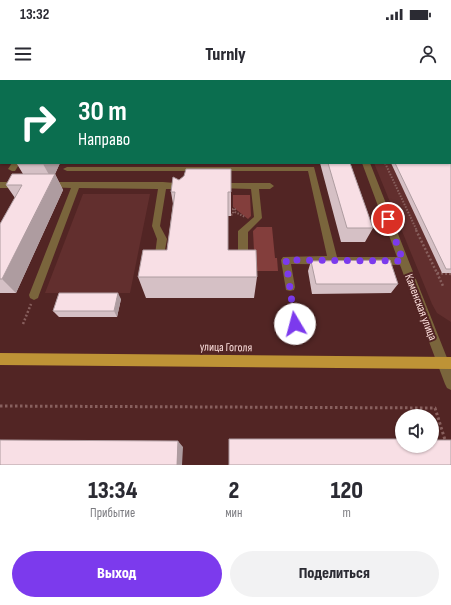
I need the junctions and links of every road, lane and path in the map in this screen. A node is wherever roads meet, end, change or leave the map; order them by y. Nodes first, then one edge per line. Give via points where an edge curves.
1 (366, 164) edge
2 (385, 164) edge
3 (68, 166) edge
4 (118, 166) edge
5 (192, 166) edge
6 (206, 169) junction
7 (20, 174) edge
8 (206, 178) edge
9 (0, 185) edge
10 (14, 185) junction
11 (60, 185) junction
12 (76, 185) junction
13 (163, 185) junction
14 (213, 186) edge
15 (255, 186) junction
16 (270, 186) dead end
17 (186, 188) edge
18 (229, 206) edge
19 (235, 212) dead end
20 (333, 260) junction
21 (403, 261) junction
22 (158, 265) edge
23 (244, 265) edge
24 (437, 274) junction
25 (451, 274) edge
26 (443, 286) dead end
27 (290, 287) joint
28 (34, 295) joint
29 (23, 324) dead end
30 (295, 324) dead end
31 (0, 359) edge
32 (447, 363) edge
33 (451, 384) edge
34 (0, 406) edge
35 (449, 451) edge

1 - 21 street, Каменская улица
2 - 24 path
3 - 4 street
3 - 11 street
4 - 5 street
5 - 6 street
6 - 8 street
6 - 20 street via 311,169
7 - 10 street
9 - 10 street
10 - 11 street
11 - 12 street
12 - 13 street
12 - 28 street
13 - 17 street
13 - 22 street via 156,226 162,239
14 - 15 street
15 - 16 street
15 - 23 street via 258,218 243,232
18 - 19 path via 230,214 233,214 233,209
20 - 21 street
20 - 27 street via 286,260
21 - 32 street, Каменская улица
24 - 25 path
24 - 26 path
27 - 30 path
28 - 29 path
31 - 32 main road, улица Гоголя
32 - 33 street, Каменская улица
34 - 35 path via 435,408

